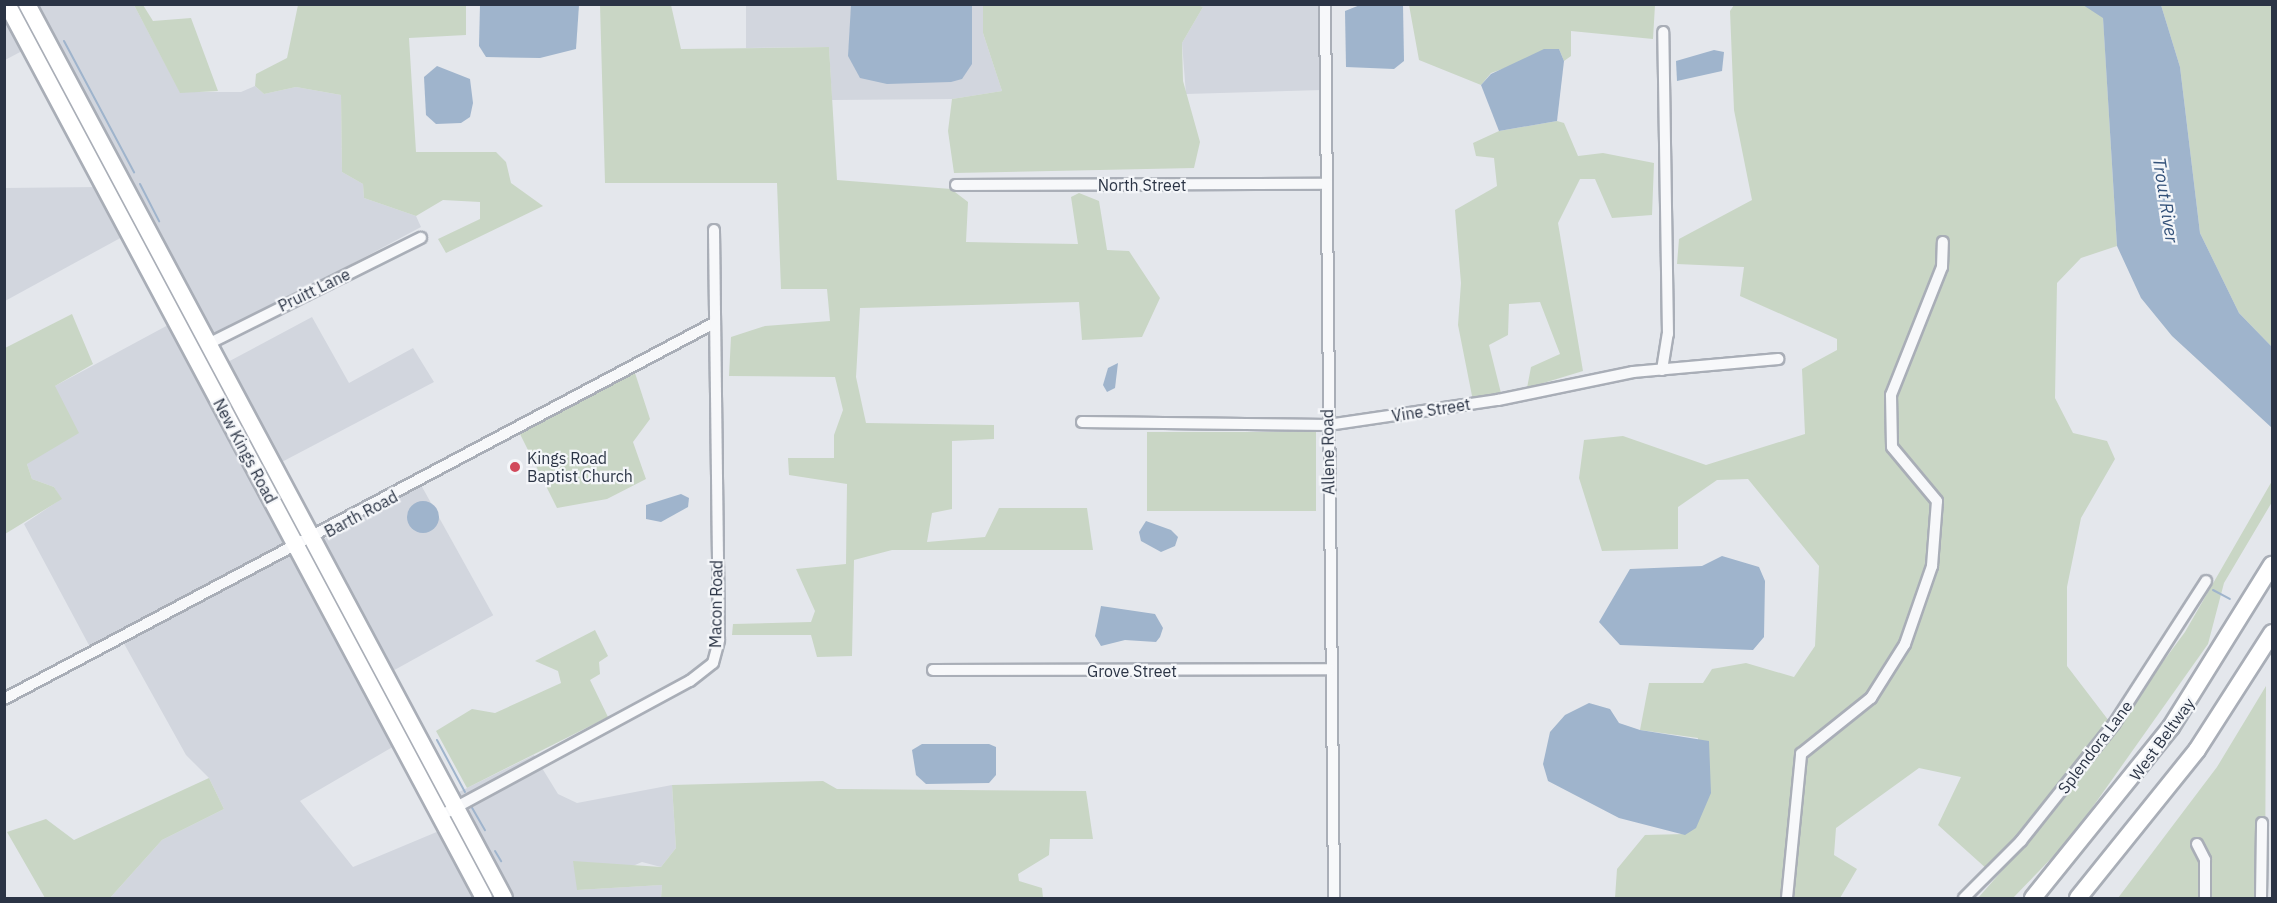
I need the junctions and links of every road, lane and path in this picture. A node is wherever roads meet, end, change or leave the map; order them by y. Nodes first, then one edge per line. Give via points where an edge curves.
1 (6, 4) edge
2 (27, 4) edge
3 (1325, 4) edge
4 (1663, 32) dead end
5 (1327, 184) junction
6 (956, 185) dead end
7 (714, 230) dead end
8 (421, 238) dead end
9 (1943, 242) dead end
10 (164, 260) junction
11 (148, 269) junction
12 (714, 323) junction
13 (208, 344) junction
14 (1778, 359) dead end
15 (1662, 370) junction
16 (1082, 422) dead end
17 (1328, 424) junction
18 (313, 540) junction
19 (295, 545) junction
20 (2272, 565) edge
21 (2206, 581) dead end
22 (2272, 633) edge
23 (1330, 669) junction
24 (933, 670) dead end
25 (4, 699) edge
26 (455, 808) junction
27 (440, 816) junction
28 (2262, 823) dead end
29 (2197, 844) dead end
30 (469, 872) junction
31 (484, 898) edge
32 (491, 898) edge
33 (504, 898) edge
34 (1334, 898) edge
35 (1787, 898) edge
36 (1964, 898) edge
37 (2033, 898) edge
38 (2078, 898) edge
39 (2205, 898) edge
40 (2261, 898) edge

1 - 11 highway, New Kings Road
2 - 10 highway, New Kings Road
3 - 5 street, Allene Road
4 - 15 street via 1668,334
5 - 6 street, North Street
5 - 17 street, Allene Road
7 - 12 street, Macon Road
8 - 13 street, Pruitt Lane
9 - 35 street via 1942,267 1891,395 1892,447 1929,486 1939,514 1925,592 1905,644 1871,698 1798,750
10 - 11 street
10 - 13 highway, New Kings Road
11 - 19 highway, New Kings Road
12 - 18 street, Barth Road
12 - 26 street, Macon Road via 719,639 713,663 700,675
13 - 18 highway, New Kings Road
14 - 15 street, Vine Street
15 - 17 street, Vine Street
16 - 17 street, Vine Street
17 - 23 street, Allene Road
18 - 19 street, Barth Road
18 - 26 highway, New Kings Road
19 - 25 street, Barth Road
19 - 27 highway, New Kings Road
20 - 37 highway, West Beltway via 2171,727
21 - 36 street, Splendora Lane via 2114,724 2020,841
22 - 38 highway, West Beltway via 2178,775
23 - 24 street, Grove Street
23 - 34 street, Allene Road
26 - 27 street, Macon Road
26 - 33 highway, New Kings Road
27 - 30 highway, New Kings Road
28 - 40 street
29 - 39 street via 2205,860
30 - 31 highway, New Kings Road
30 - 32 highway

